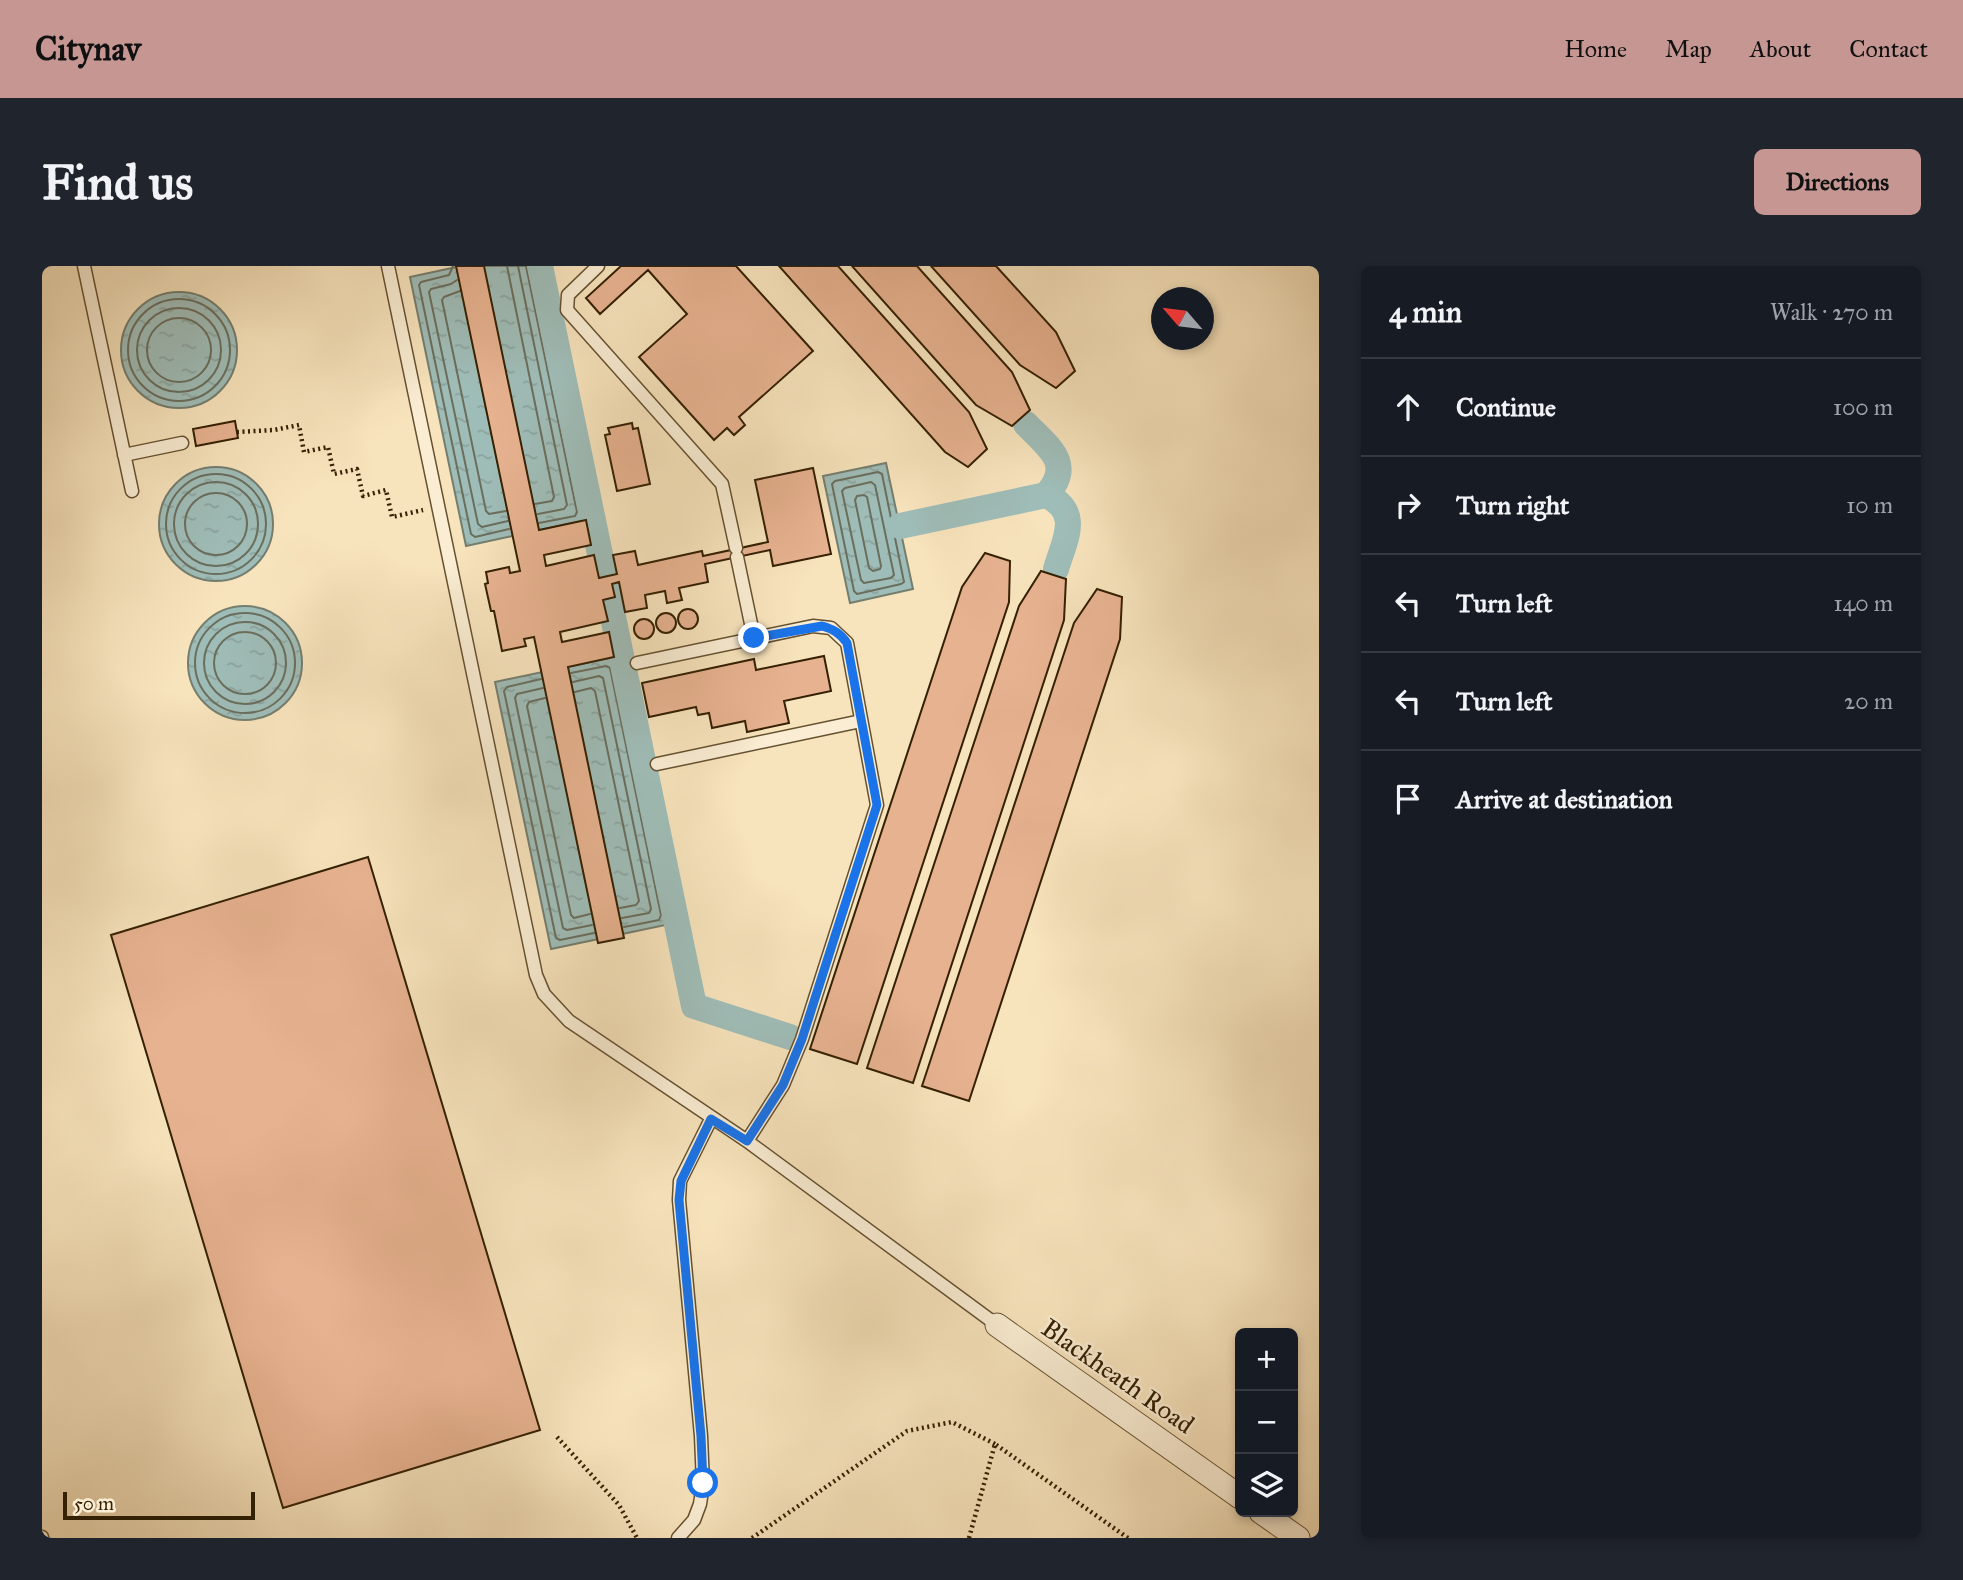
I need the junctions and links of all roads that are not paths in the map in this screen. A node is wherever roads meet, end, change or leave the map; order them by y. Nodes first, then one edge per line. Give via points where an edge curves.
1 (84, 266) edge
2 (388, 266) edge
3 (598, 266) edge
4 (182, 443) dead end
5 (124, 455) junction
6 (132, 491) dead end
7 (754, 638) junction
8 (637, 663) dead end
9 (861, 721) junction
10 (657, 764) dead end
11 (711, 1119) junction
12 (747, 1141) junction
13 (997, 1325) joint
14 (1235, 1493) edge
15 (1268, 1517) edge
16 (678, 1538) edge
17 (1298, 1538) edge

1 - 5 lane
2 - 11 lane via 536,975 544,994 569,1021
3 - 7 lane via 568,295 567,310 722,484
4 - 5 lane
5 - 6 lane
7 - 8 lane
7 - 9 lane via 813,626 837,632 847,643
9 - 10 lane
9 - 12 lane via 877,805 802,1039 783,1085
11 - 12 lane
11 - 16 lane via 681,1181 679,1200 703,1483 694,1520
12 - 13 lane
13 - 14 street, Blackheath Road
15 - 17 street

